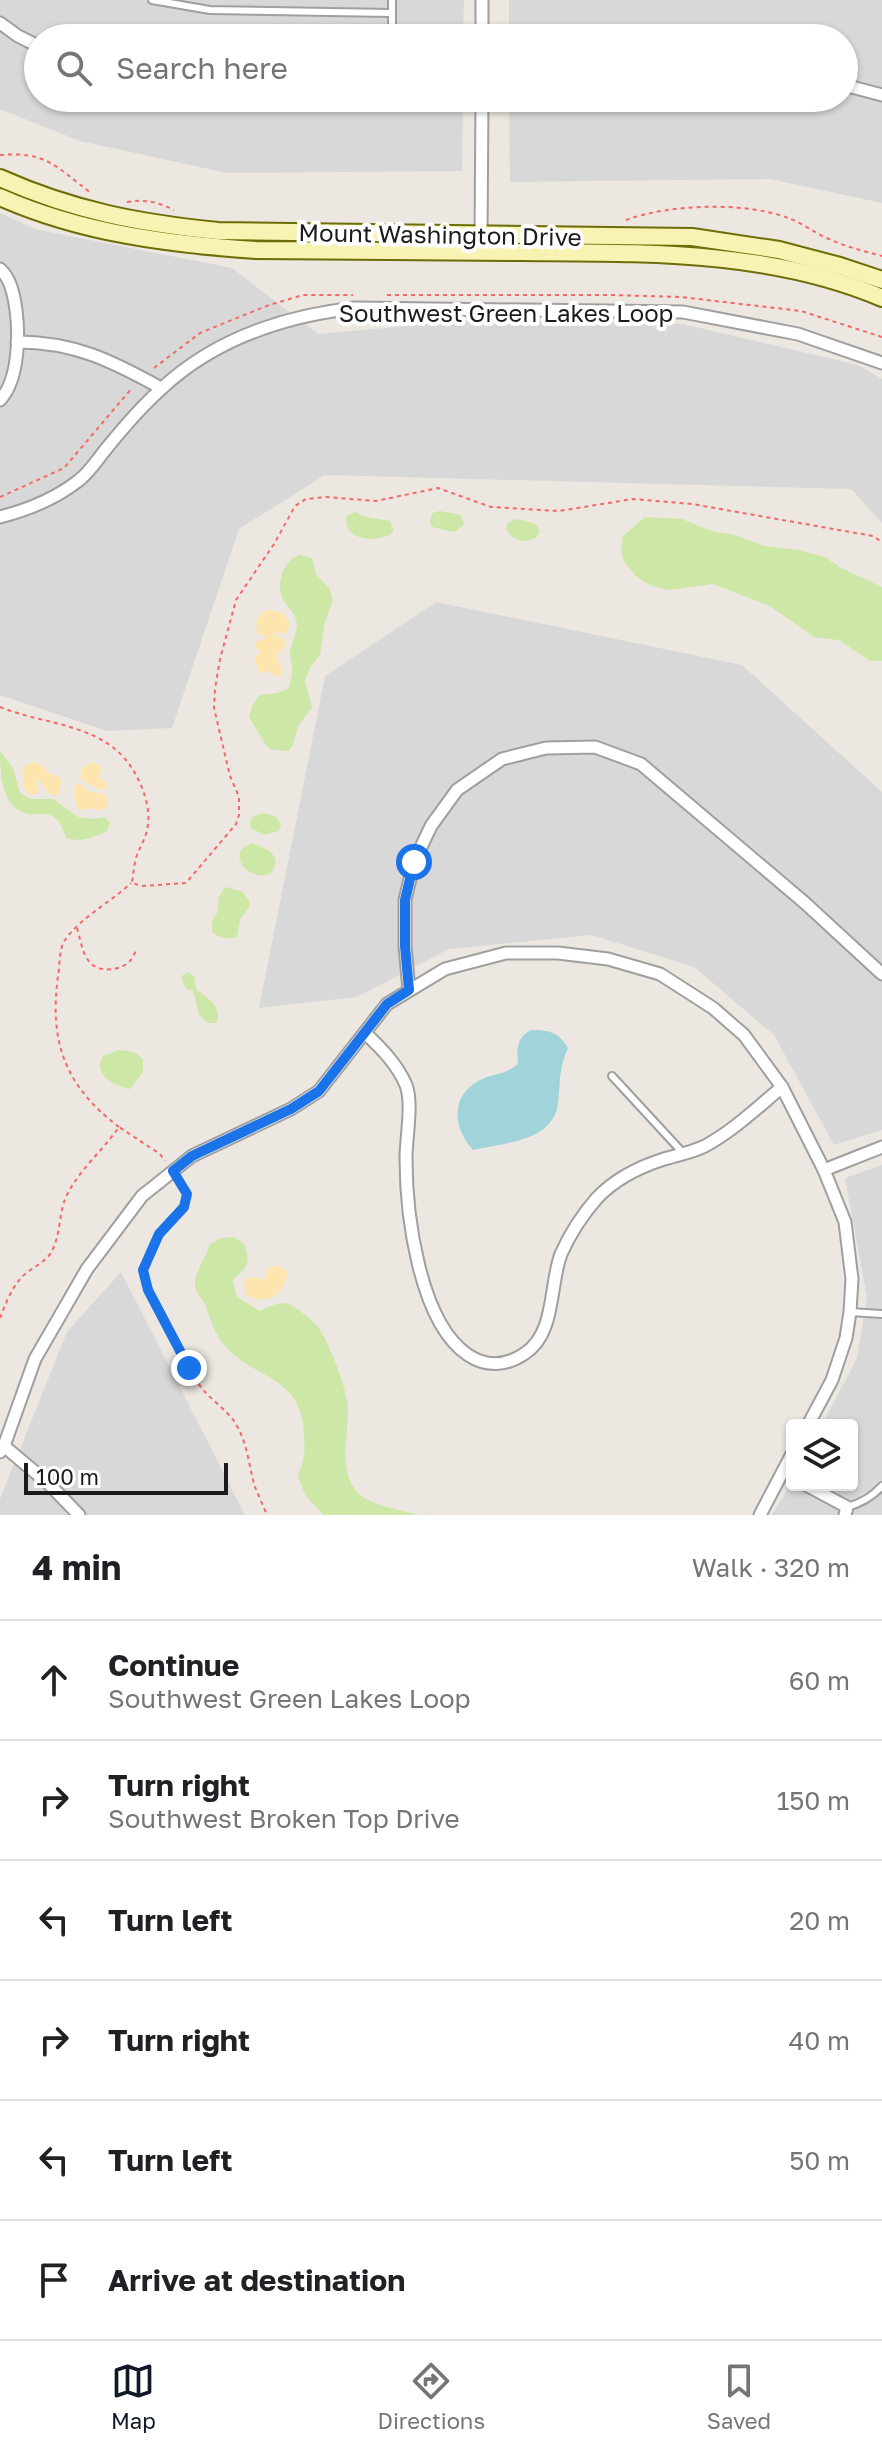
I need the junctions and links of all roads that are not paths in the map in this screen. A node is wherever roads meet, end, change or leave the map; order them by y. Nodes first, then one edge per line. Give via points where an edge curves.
1 (152, 0) edge
2 (392, 0) edge
3 (482, 0) edge
4 (391, 13) junction
5 (0, 23) edge
6 (391, 24) edge
7 (482, 24) edge
8 (24, 39) edge
9 (858, 89) edge
10 (882, 95) edge
11 (482, 112) edge
12 (0, 178) edge
13 (0, 197) edge
14 (481, 243) junction
15 (0, 269) edge
16 (882, 280) edge
17 (882, 298) edge
18 (17, 342) junction
19 (882, 363) edge
20 (161, 388) junction
21 (0, 400) edge
22 (0, 517) edge
23 (882, 974) edge
24 (409, 990) junction
25 (365, 1033) junction
26 (612, 1076) dead end
27 (782, 1087) junction
28 (882, 1147) edge
29 (684, 1154) junction
30 (824, 1170) junction
31 (850, 1312) junction
32 (882, 1314) edge
33 (811, 1419) edge
34 (2, 1449) edge
35 (786, 1476) edge
36 (882, 1486) edge
37 (815, 1491) edge
38 (846, 1511) edge
39 (79, 1515) edge
40 (760, 1515) edge

1 - 4 lane via 210,10
2 - 4 lane
3 - 7 street
4 - 6 lane
5 - 8 street
9 - 10 street
11 - 14 street
12 - 14 main road, Mount Washington Drive via 76,207 160,225
13 - 14 main road, Mount Washington Drive via 101,231 202,247
14 - 16 main road, Mount Washington Drive via 692,237 779,250
14 - 17 main road, Mount Washington Drive via 698,256 819,278
15 - 18 street via 10,282 17,312
18 - 20 street via 85,351
18 - 21 street via 15,370
19 - 20 street, Southwest Green Lakes Loop via 798,334 683,312 355,308 316,313 239,337 202,356
20 - 22 street, Southwest Green Lakes Loop via 78,481 21,512
23 - 24 street via 641,764 595,747 546,748 502,759 457,790 431,826 414,862 405,900
24 - 25 street via 387,1004
24 - 27 street via 445,969 506,953 608,959 660,974 713,1008 744,1035
25 - 29 street via 407,1088 406,1159 423,1282 453,1344 478,1362 510,1361 540,1339 561,1255 598,1197 622,1177
25 - 34 street via 319,1091 192,1156 142,1196 87,1269 35,1359
26 - 29 lane
27 - 29 street via 725,1134
27 - 30 street
28 - 30 street
30 - 31 street via 845,1222
31 - 32 lane
31 - 33 street via 832,1380
34 - 39 street via 49,1484
35 - 40 street
36 - 38 lane
37 - 38 street

